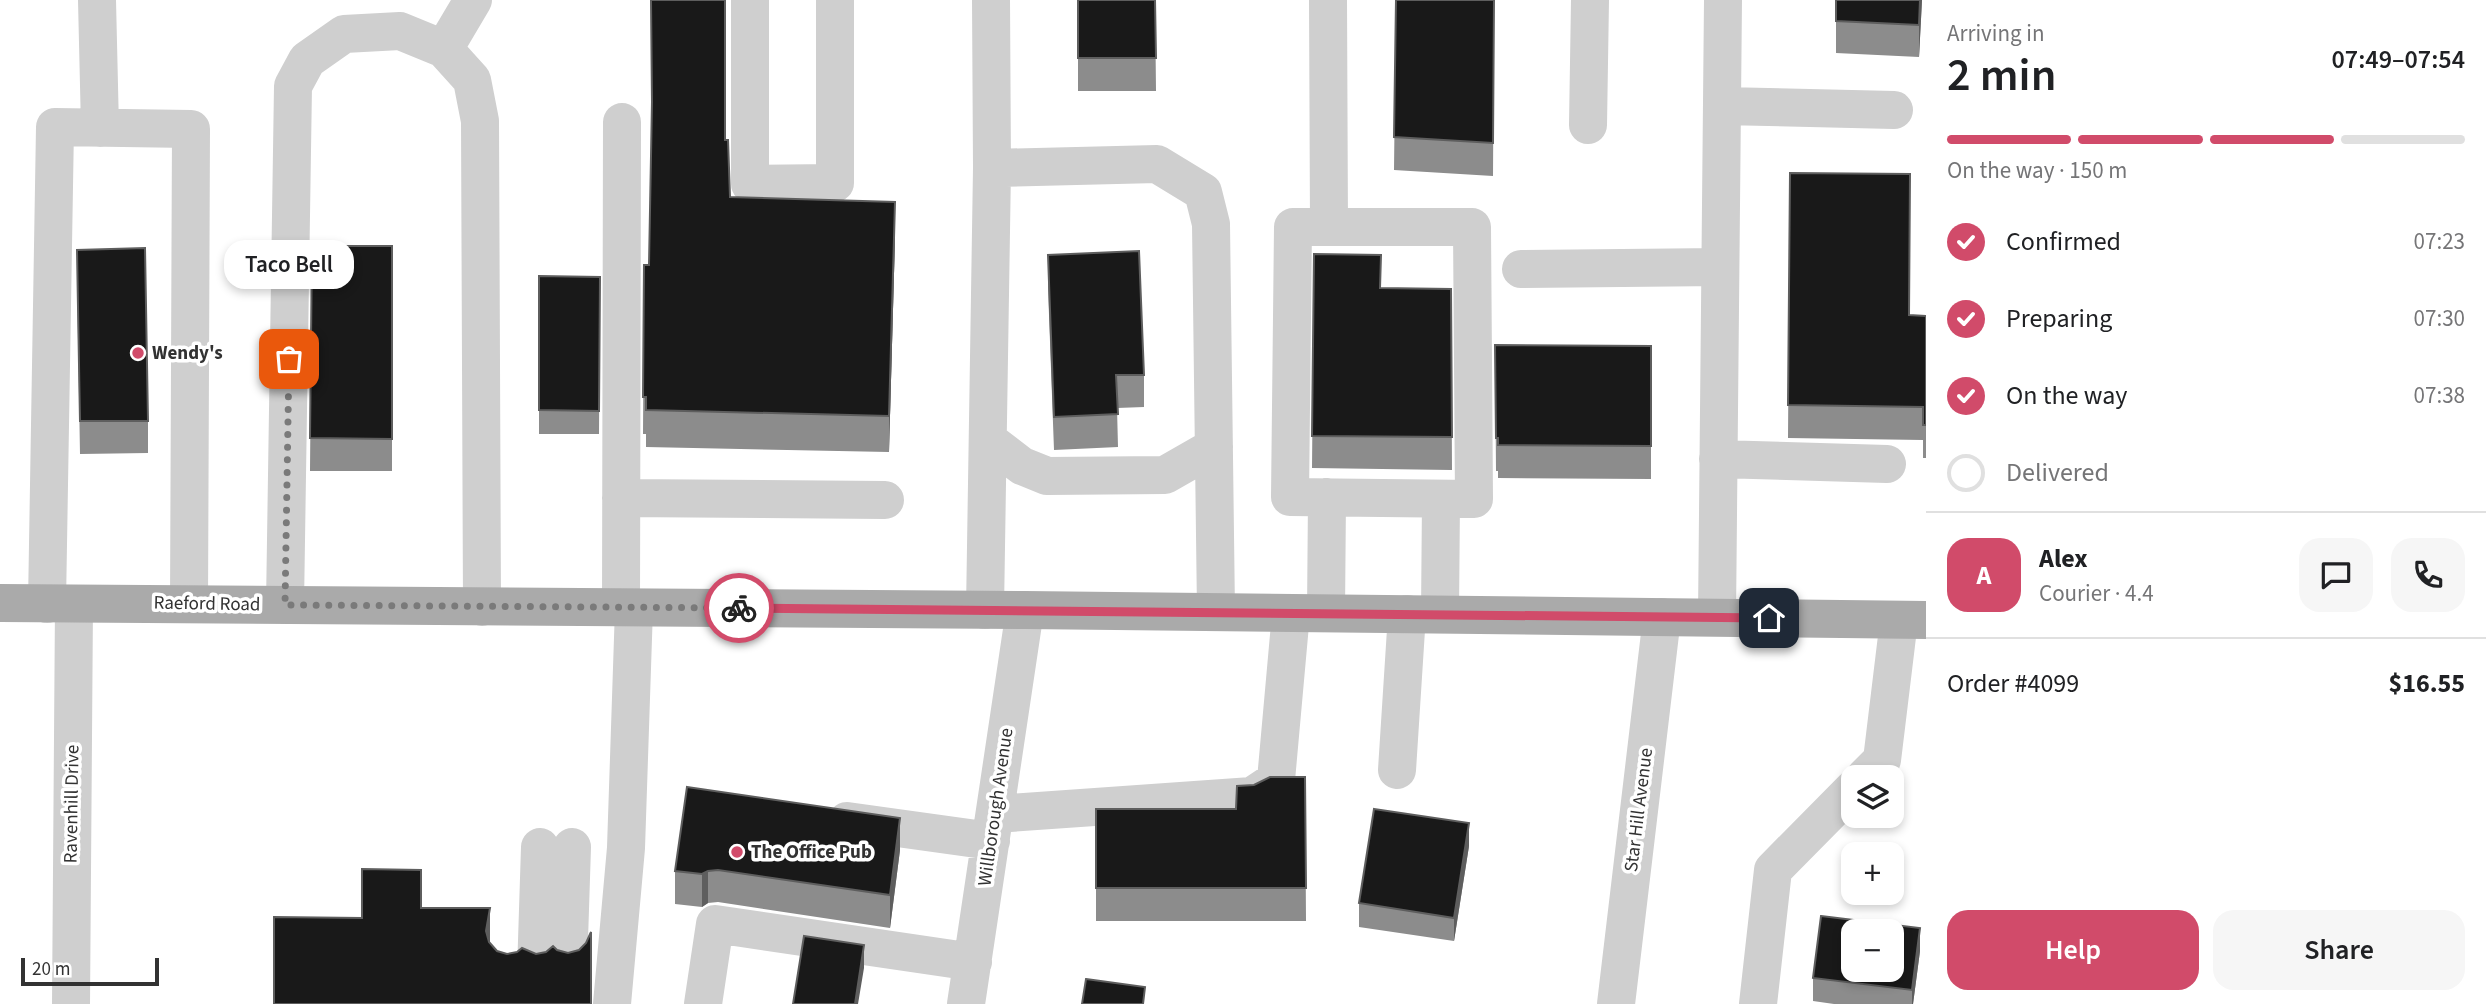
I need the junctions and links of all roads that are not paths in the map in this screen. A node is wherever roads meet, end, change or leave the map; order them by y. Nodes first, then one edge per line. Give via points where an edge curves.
1 (97, 0) edge
2 (473, 0) edge
3 (750, 0) edge
4 (835, 0) edge
5 (991, 0) edge
6 (1328, 0) edge
7 (1590, 0) edge
8 (1723, 0) edge
9 (444, 49) junction
10 (1721, 106) junction
11 (1894, 110) dead end
12 (622, 121) dead end
13 (1588, 125) dead end
14 (100, 128) junction
15 (992, 168) junction
16 (1329, 227) junction
17 (1720, 267) junction
18 (1521, 269) dead end
19 (988, 440) junction
20 (1214, 447) junction
21 (1718, 459) junction
22 (1887, 464) dead end
23 (1327, 497) junction
24 (621, 498) junction
25 (1441, 499) junction
26 (885, 500) dead end
27 (0, 603) edge
28 (61, 604) junction
29 (189, 604) junction
30 (285, 605) junction
31 (482, 607) junction
32 (627, 608) junction
33 (985, 610) junction
34 (1025, 610) junction
35 (1216, 612) junction
36 (1309, 613) junction
37 (1423, 614) junction
38 (1662, 617) junction
39 (1717, 617) junction
40 (1912, 620) edge
41 (1877, 765) edge
42 (1397, 770) dead end
43 (1841, 801) edge
44 (816, 816) edge
45 (993, 828) junction
46 (973, 962) junction
47 (537, 972) joint
48 (71, 1004) edge
49 (612, 1004) edge
50 (703, 1004) edge
51 (967, 1004) edge
52 (1616, 1004) edge
53 (1758, 1004) edge

1 - 14 street
2 - 9 street
3 - 4 street via 750,184 835,183
5 - 15 street
6 - 16 street
7 - 13 street
8 - 10 street
9 - 30 street via 400,31 344,34 307,60 293,86
9 - 31 street via 472,80 480,121
10 - 11 street
10 - 17 street
12 - 24 street
14 - 28 street, Ravenhill Drive via 55,127
14 - 29 street via 191,129
15 - 19 street
15 - 20 street via 1157,164 1203,192 1211,224
16 - 23 street via 1293,227 1290,497
16 - 25 street via 1472,227 1475,499
17 - 18 street
17 - 21 street
19 - 20 street via 1022,466 1047,476 1165,475
19 - 33 street
20 - 35 street
21 - 22 street
21 - 39 street
23 - 25 street
23 - 36 street
24 - 26 street
24 - 32 street
25 - 37 street
27 - 28 main road, Raeford Road
28 - 29 main road, Raeford Road
28 - 48 street, Ravenhill Drive
29 - 30 main road, Raeford Road
30 - 31 main road, Raeford Road
31 - 32 main road, Raeford Road
32 - 33 main road, Raeford Road
32 - 49 street via 626,848
33 - 34 main road, Raeford Road
34 - 35 main road, Raeford Road
34 - 45 street, Willborough Avenue
35 - 36 main road, Raeford Road
36 - 37 main road, Raeford Road
36 - 45 street via 1276,780 1268,786 1252,796
37 - 38 main road, Raeford Road
37 - 42 street
38 - 39 main road, Raeford Road
38 - 52 street, Star Hill Avenue
39 - 40 main road, Raeford Road
40 - 41 street via 1882,760
43 - 53 street via 1773,870
44 - 45 street
45 - 46 street, Willborough Avenue
46 - 50 street via 715,924
46 - 51 street, Willborough Avenue
47 - 47 street via 509,956 537,927 556,847

